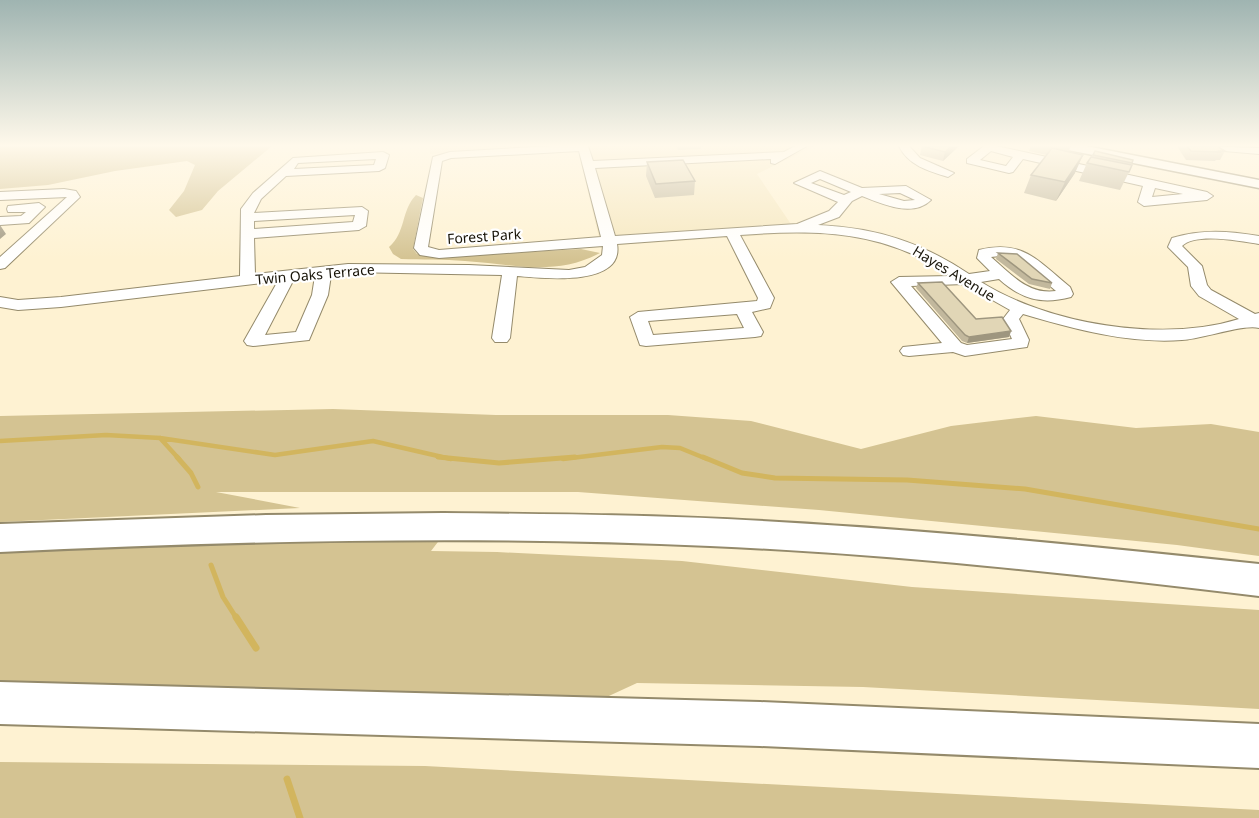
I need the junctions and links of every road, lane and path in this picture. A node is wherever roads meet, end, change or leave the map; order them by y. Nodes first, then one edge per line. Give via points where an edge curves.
1 (271, 184) edge
2 (432, 184) edge
3 (593, 184) edge
4 (803, 184) edge
5 (845, 184) edge
6 (0, 196) edge
7 (845, 200) junction
8 (0, 209) edge
9 (246, 217) junction
10 (0, 221) edge
11 (797, 228) junction
12 (731, 231) junction
13 (247, 234) junction
14 (608, 240) junction
15 (1259, 240) edge
16 (0, 265) edge
17 (324, 270) junction
18 (510, 272) junction
19 (289, 274) junction
20 (1002, 274) junction
21 (248, 279) junction
22 (966, 279) junction
23 (0, 302) edge
24 (1020, 308) junction
25 (742, 309) junction
26 (1257, 320) edge
27 (501, 338) dead end
28 (955, 347) junction
29 (909, 351) dead end
30 (0, 538) edge
31 (1259, 580) edge
32 (0, 703) edge
33 (1259, 746) edge

1 - 9 street via 253,200
2 - 14 street, Forest Park via 421,248 425,252
3 - 14 street
4 - 7 street
5 - 7 street via 863,191
6 - 16 street via 72,194 72,201
7 - 11 street via 834,214
8 - 10 street via 39,207 24,220
9 - 13 street
9 - 13 street via 362,211 359,226
11 - 12 street, Hayes Avenue
11 - 22 street, Hayes Avenue via 900,242
12 - 14 street, Hayes Avenue
12 - 25 street via 766,298 764,305
13 - 21 street
14 - 18 street, Twin Oaks Terrace via 609,256 589,270 558,275
15 - 26 street via 1195,235 1177,241 1175,247 1195,266 1199,286 1205,293
17 - 18 street, Twin Oaks Terrace
17 - 19 street, Twin Oaks Terrace
17 - 19 street via 320,295 303,336 253,341
18 - 27 street
19 - 21 street, Twin Oaks Terrace
20 - 20 street via 984,254 1021,254 1065,294 1029,295
20 - 22 street
21 - 23 street, Twin Oaks Terrace via 39,304
22 - 24 street, Hayes Avenue
22 - 28 street via 899,282
24 - 26 street, Hayes Avenue via 1093,327 1157,337 1211,332
24 - 28 street via 1011,319 1022,343 965,351
25 - 25 street via 707,312 638,317 646,341 754,332
28 - 29 street
30 - 31 highway via 502,526 687,531 901,543
32 - 33 highway via 748,723

